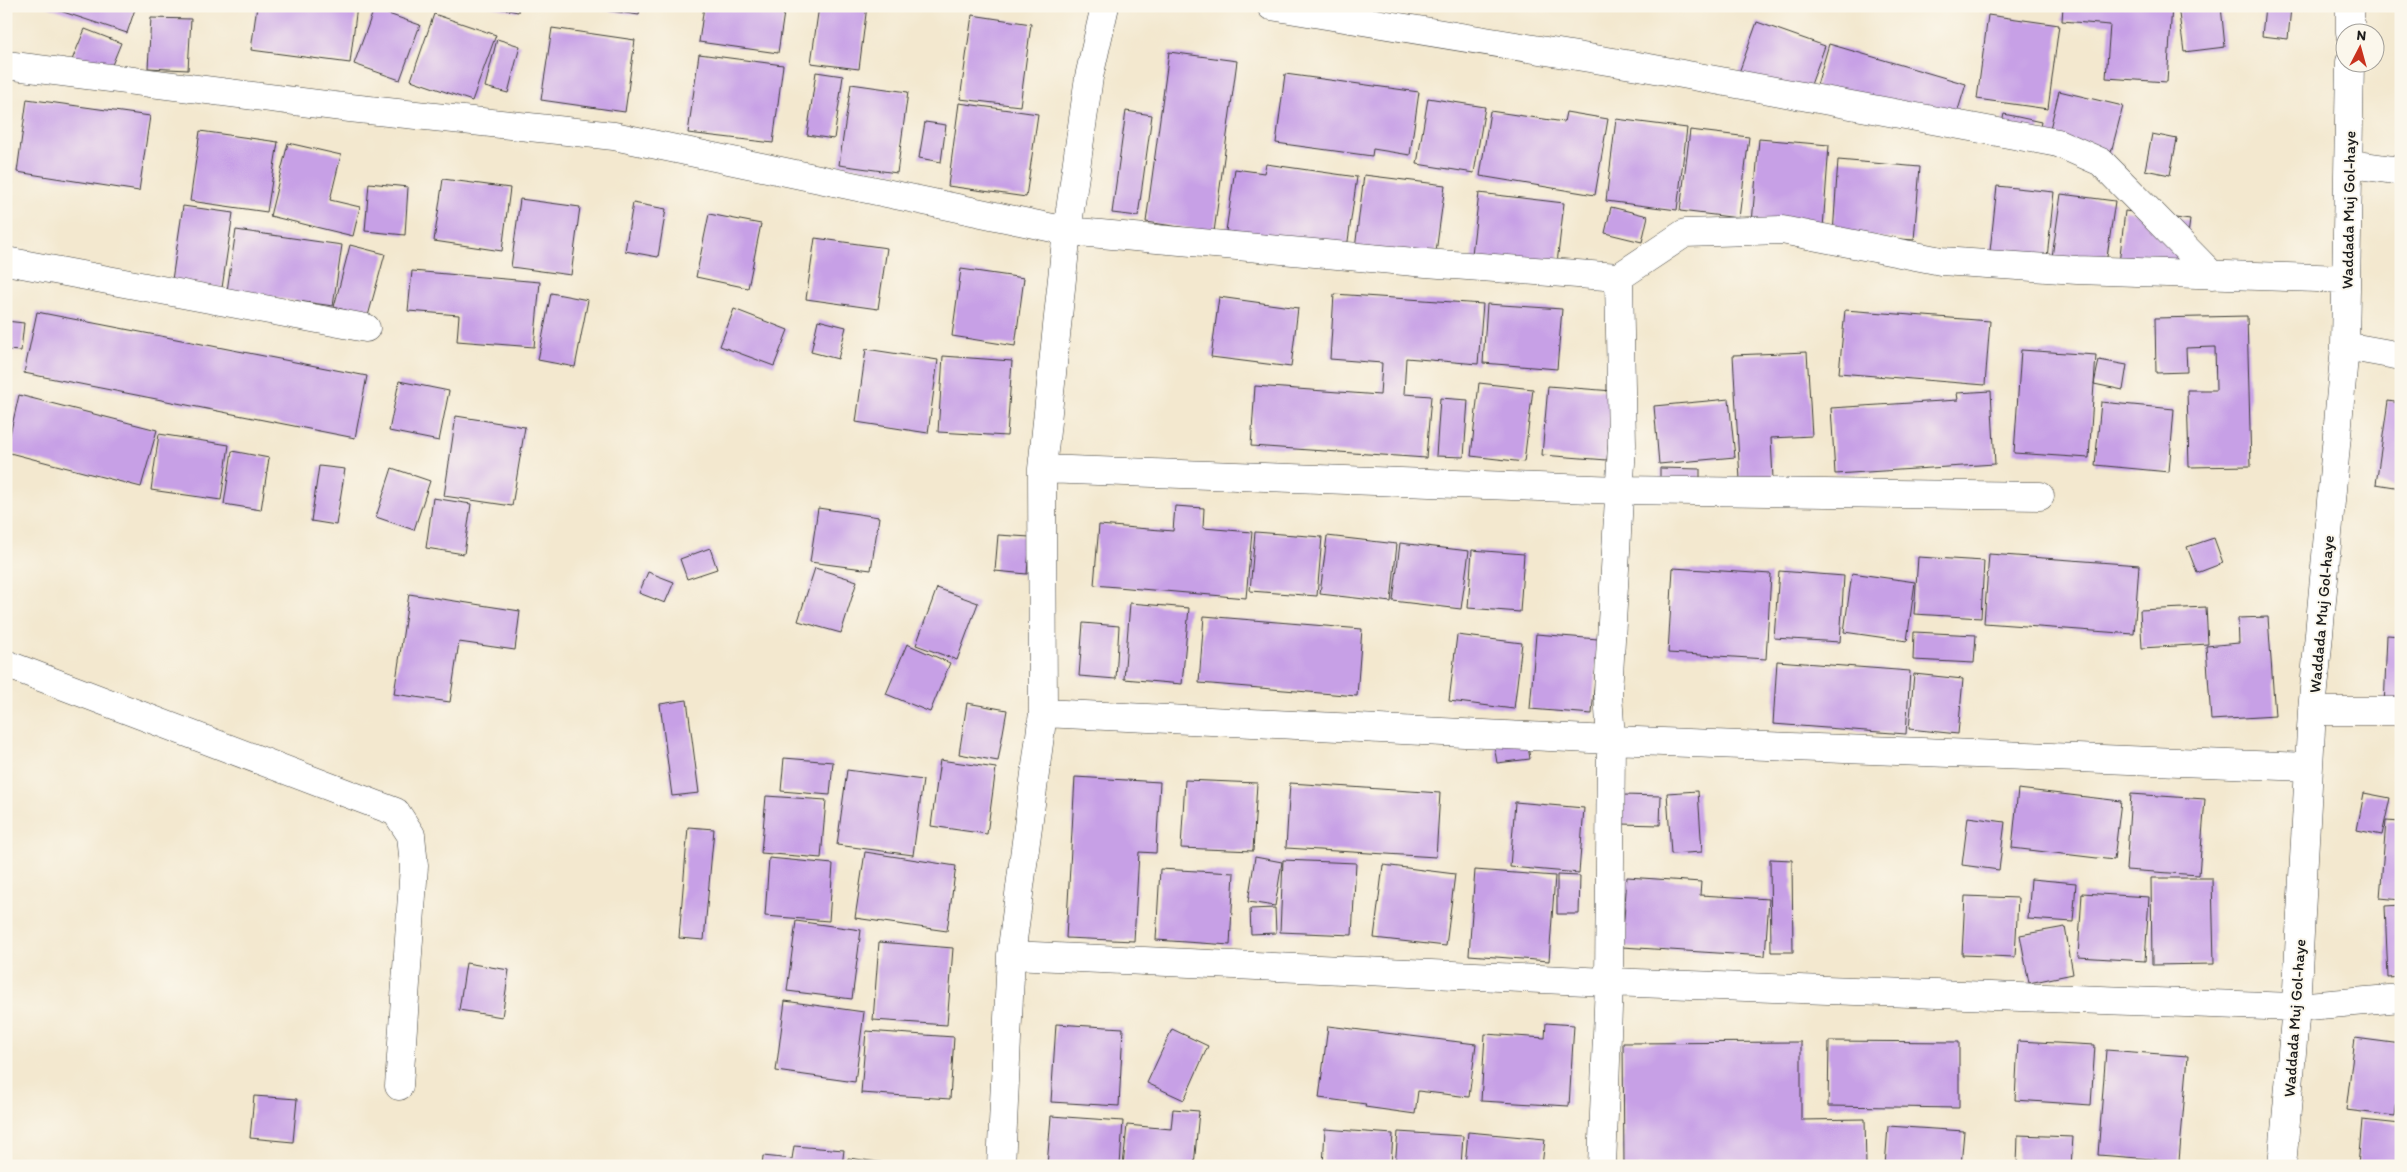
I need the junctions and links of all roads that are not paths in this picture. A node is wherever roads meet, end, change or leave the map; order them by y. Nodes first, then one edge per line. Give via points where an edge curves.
1 (1104, 6) edge
2 (1271, 6) edge
3 (2350, 6) edge
4 (2350, 22) edge
5 (6, 66) edge
6 (2350, 72) edge
7 (2350, 164) junction
8 (2401, 170) edge
9 (1068, 231) junction
10 (6, 261) edge
11 (2212, 275) junction
12 (1619, 277) junction
13 (2346, 279) junction
14 (366, 328) dead end
15 (2345, 346) junction
16 (2401, 356) edge
17 (1042, 469) junction
18 (1620, 490) junction
19 (2040, 496) dead end
20 (6, 664) edge
21 (2312, 710) junction
22 (2401, 711) edge
23 (1043, 713) junction
24 (1611, 740) junction
25 (2310, 766) junction
26 (1011, 955) junction
27 (1609, 982) junction
28 (2401, 998) edge
29 (2296, 1007) junction
30 (399, 1086) dead end
31 (1001, 1166) edge
32 (1602, 1166) edge
33 (2282, 1166) edge

1 - 9 street via 1089,77
2 - 11 street via 1644,67 2058,143 2101,162
3 - 4 street
5 - 9 street via 614,136
6 - 7 street, Waddada Muj Gol-haye
7 - 8 street
7 - 13 street, Waddada Muj Gol-haye
9 - 12 street
9 - 17 street
10 - 14 street
11 - 12 street via 1941,261 1782,230 1685,233
11 - 13 street
12 - 18 street
13 - 15 street, Waddada Muj Gol-haye
15 - 16 street
15 - 21 street, Waddada Muj Gol-haye
17 - 18 street
17 - 23 street
18 - 19 street
18 - 24 street via 1608,693
20 - 30 street via 396,812 411,835 414,866
21 - 22 street
21 - 25 street, Waddada Muj Gol-haye
23 - 24 street
23 - 26 street
24 - 25 street
24 - 27 street
25 - 29 street, Waddada Muj Gol-haye
26 - 27 street
26 - 31 street
27 - 29 street
27 - 32 street
28 - 29 street
29 - 33 street, Waddada Muj Gol-haye

